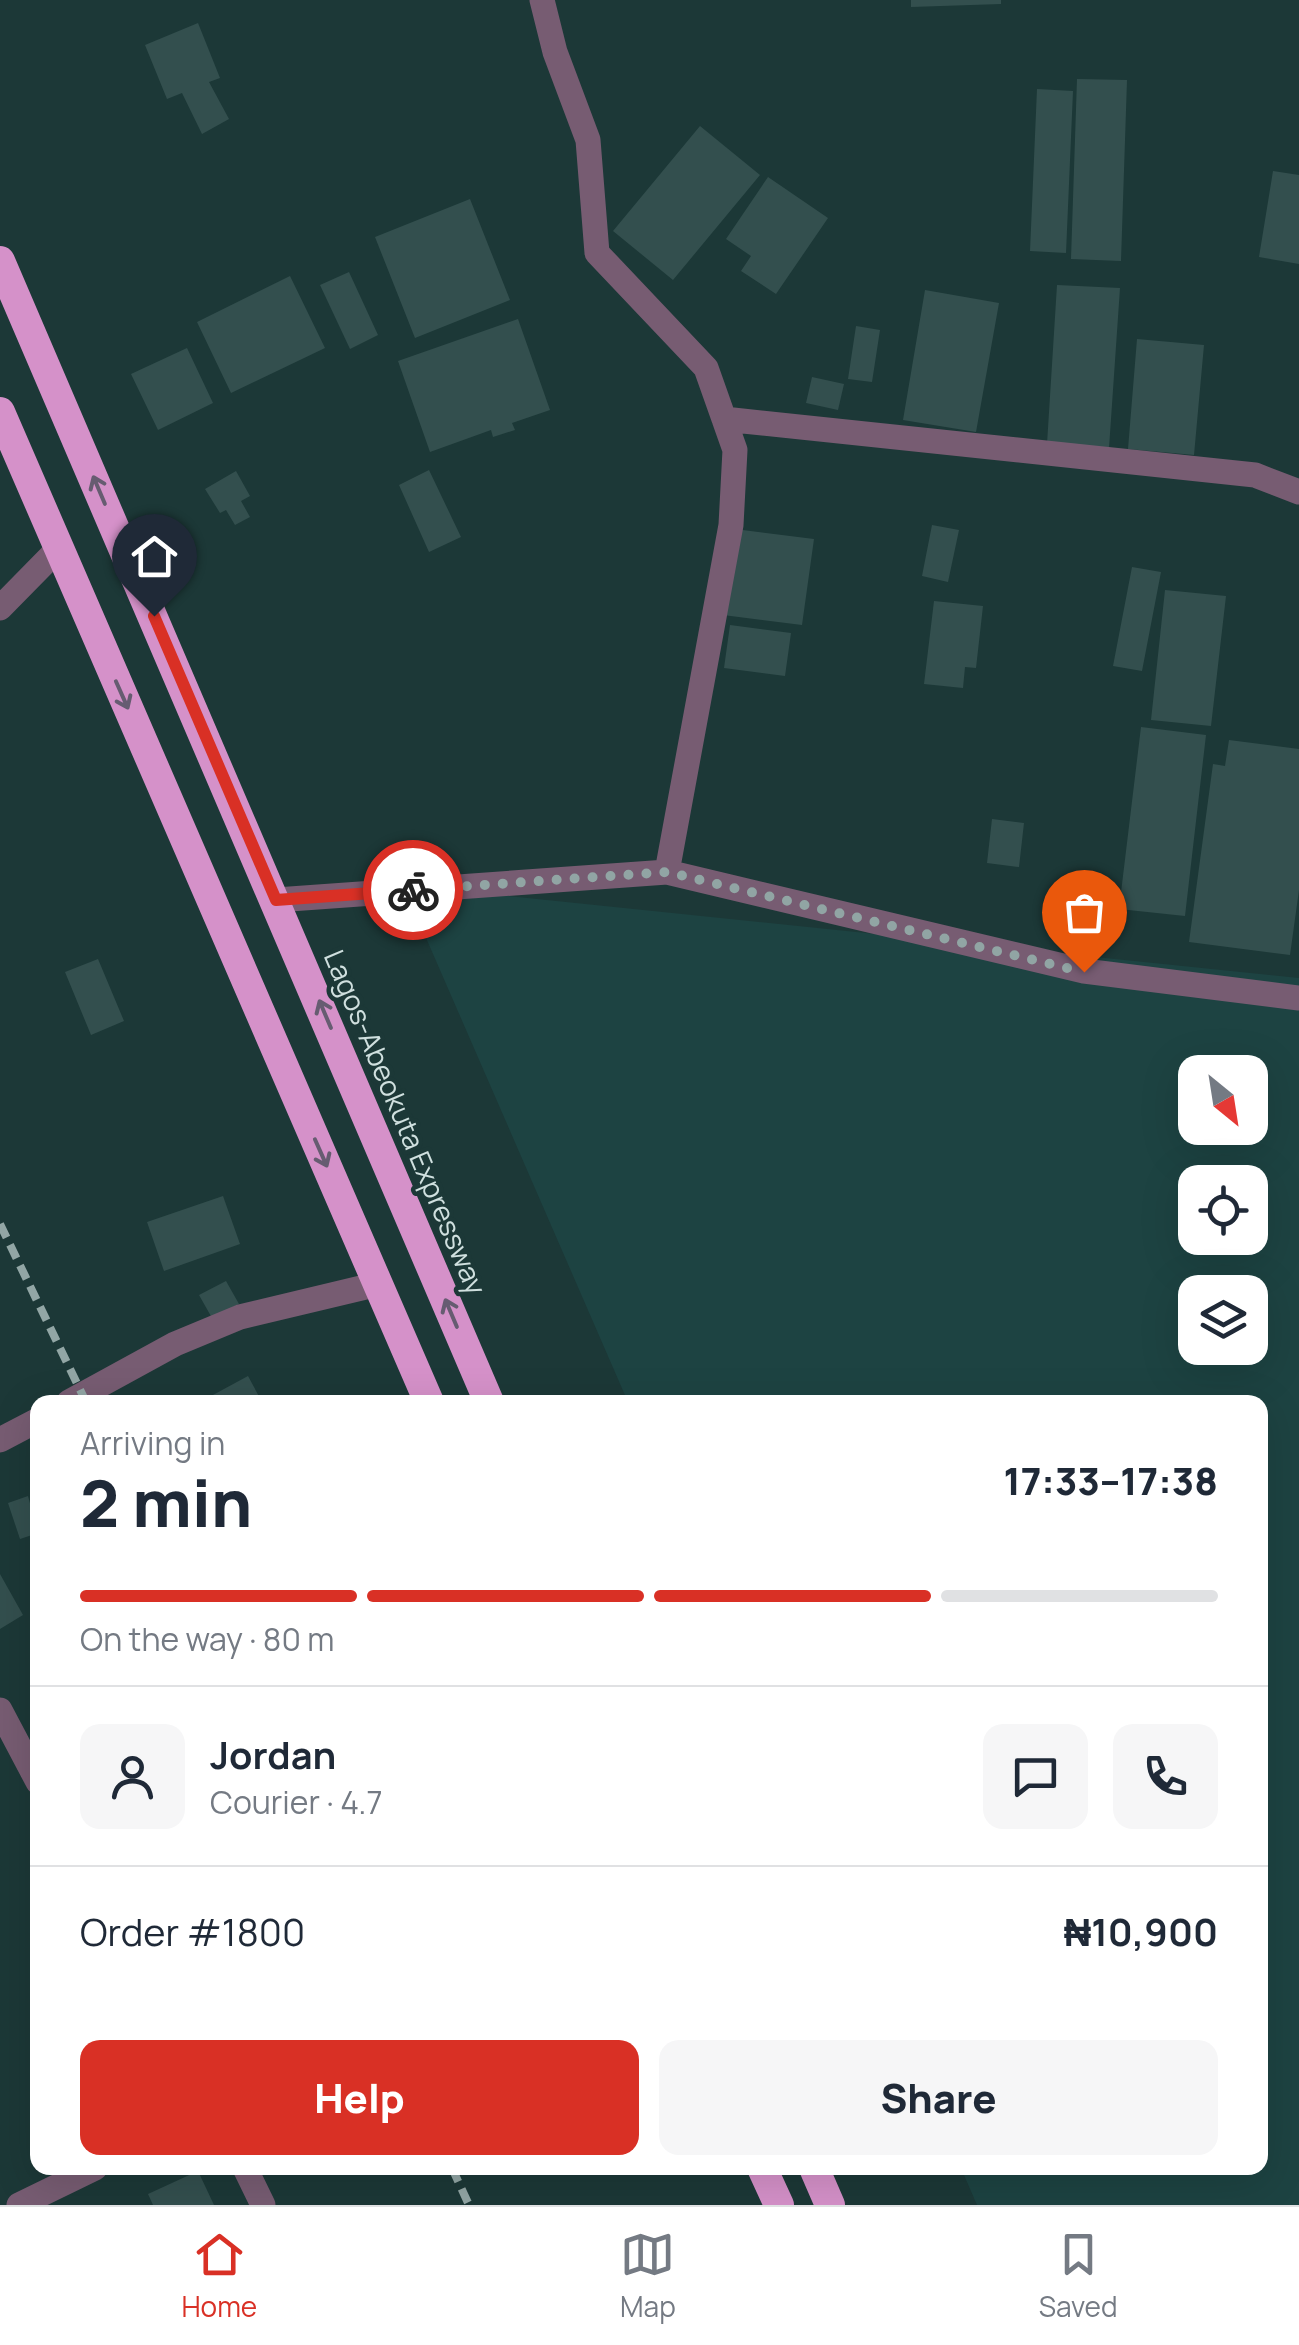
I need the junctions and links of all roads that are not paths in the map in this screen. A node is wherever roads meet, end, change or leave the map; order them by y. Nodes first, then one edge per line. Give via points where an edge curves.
1 (542, 0) edge
2 (0, 262) edge
3 (0, 412) edge
4 (724, 419) junction
5 (1299, 492) edge
6 (58, 548) junction
7 (0, 608) edge
8 (667, 872) junction
9 (276, 900) junction
10 (1299, 998) edge
11 (378, 1284) junction
12 (82, 1395) edge
13 (427, 1395) edge
14 (487, 1395) edge
15 (30, 1424) edge
16 (0, 1440) edge
17 (1, 1718) edge
18 (30, 1768) edge
19 (81, 2175) edge
20 (249, 2175) edge
21 (765, 2175) edge
22 (817, 2175) edge
23 (19, 2205) edge
24 (263, 2205) edge
25 (779, 2205) edge
26 (830, 2205) edge

1 - 4 street via 588,140 597,253 706,368
9 -> 2 highway, Lagos-Abeokuta Expressway
3 - 6 highway
4 - 5 street via 1255,475
4 - 8 street via 735,450 731,525
6 - 7 street
6 -> 11 highway
8 - 9 street
8 - 10 street via 1084,972
14 -> 9 highway, Lagos-Abeokuta Expressway
11 - 12 street via 240,1317
11 - 13 highway
15 - 16 street
17 - 18 street
19 - 23 street
20 - 24 street
21 - 25 highway
22 - 26 highway

